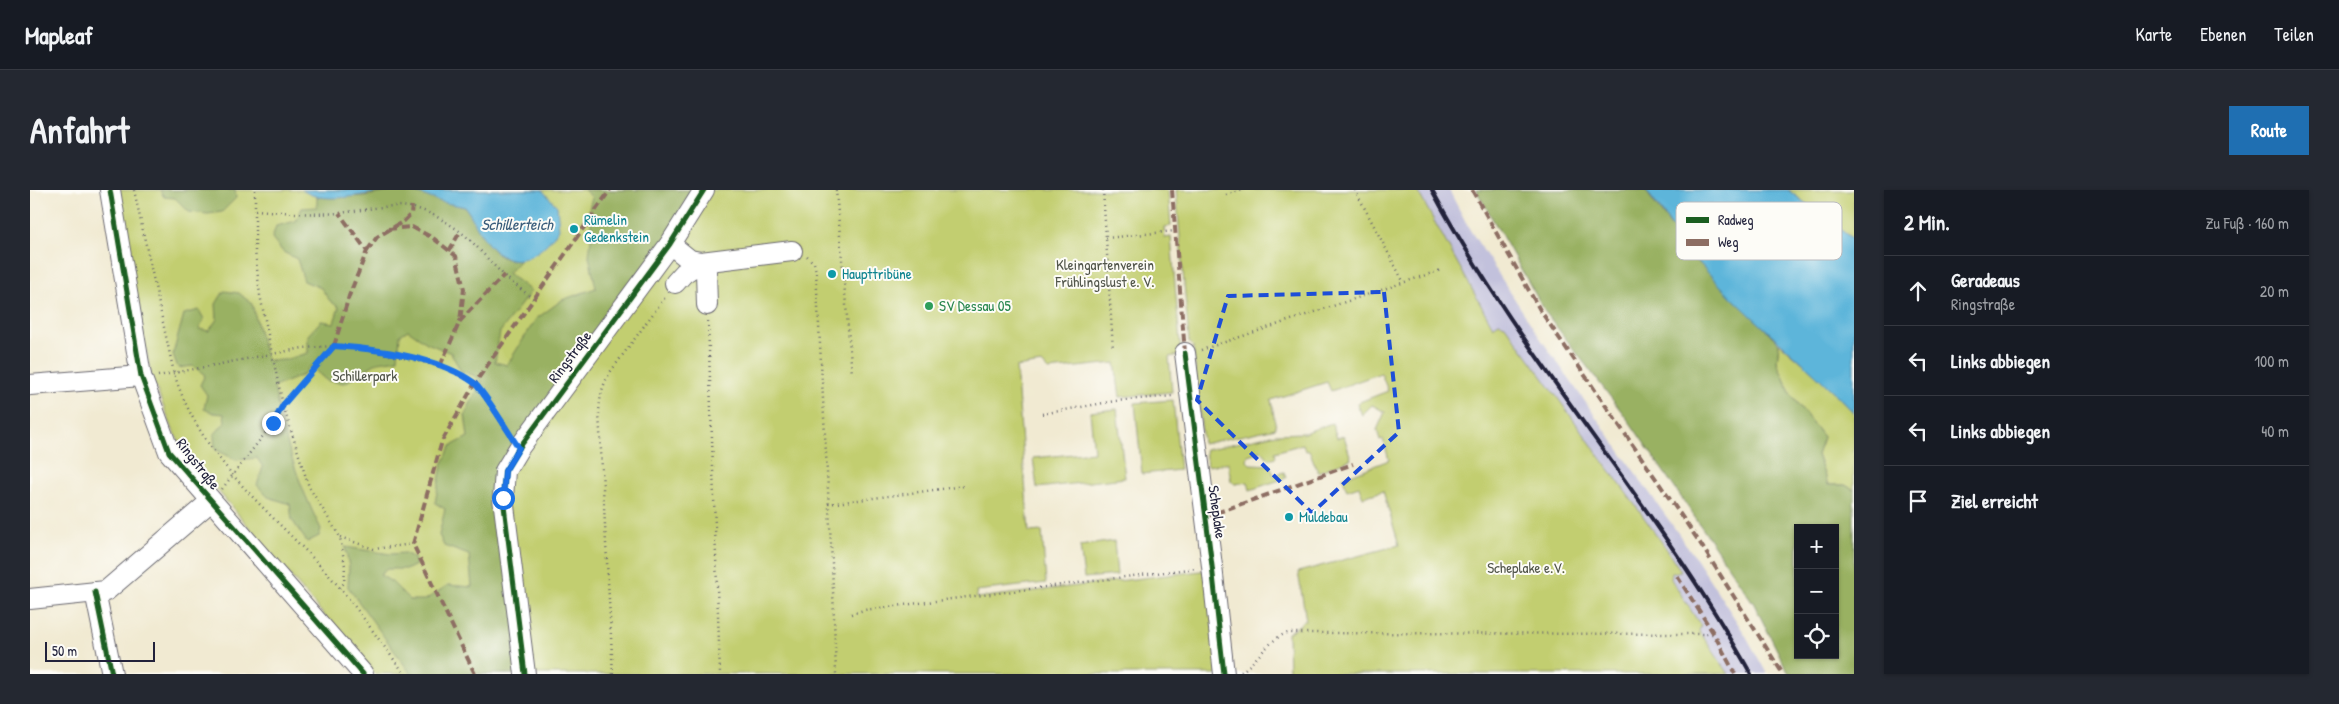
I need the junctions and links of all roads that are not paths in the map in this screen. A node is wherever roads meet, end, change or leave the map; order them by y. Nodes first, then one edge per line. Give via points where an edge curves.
1 (110, 190) edge
2 (704, 190) edge
3 (670, 244) junction
4 (792, 252) road end
5 (701, 262) junction
6 (675, 283) road end
7 (707, 305) road end
8 (1184, 353) road end
9 (141, 376) junction
10 (30, 385) edge
11 (211, 501) junction
12 (95, 592) junction
13 (30, 599) edge
14 (112, 674) edge
15 (363, 674) edge
16 (525, 674) edge
17 (1224, 674) edge

1 - 9 street, Ringstraße
2 - 3 street, Ringstraße
3 - 5 street via 690,260
3 - 16 street, Ringstraße via 505,471 503,498
4 - 5 street
5 - 6 street
5 - 7 street via 706,271
8 - 17 street, Scheplake
9 - 10 street
9 - 11 street, Ringstraße via 169,452
11 - 12 street via 106,591
11 - 15 street, Ringstraße
12 - 13 street
12 - 14 street

